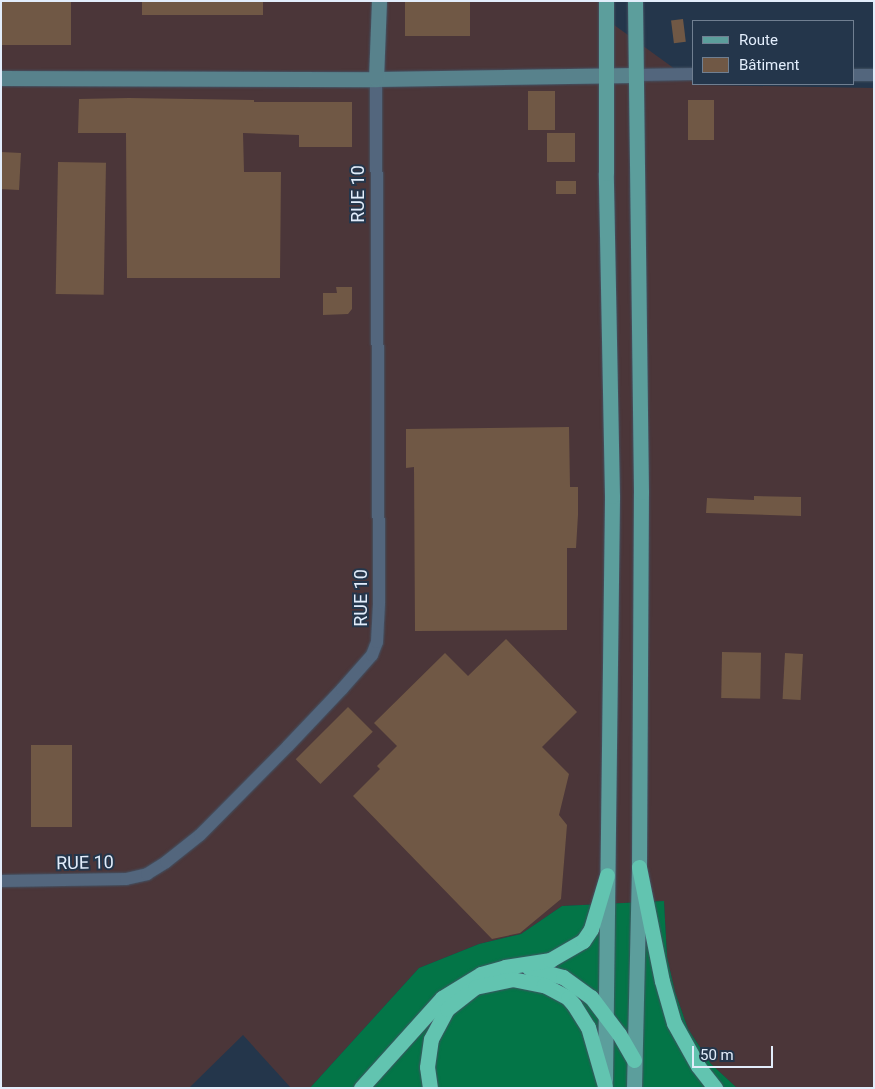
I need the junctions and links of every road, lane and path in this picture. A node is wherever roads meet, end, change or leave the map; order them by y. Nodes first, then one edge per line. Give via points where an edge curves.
1 (379, 1) edge
2 (606, 1) edge
3 (635, 1) edge
4 (662, 74) junction
5 (692, 74) edge
6 (606, 75) junction
7 (635, 75) junction
8 (855, 75) edge
9 (874, 75) edge
10 (1, 78) edge
11 (376, 79) junction
12 (635, 101) junction
13 (639, 867) junction
14 (607, 875) junction
15 (1, 881) edge
16 (520, 966) junction
17 (607, 1016) junction
18 (634, 1060) junction
19 (604, 1087) edge
20 (361, 1088) edge
21 (430, 1088) edge
22 (634, 1088) edge
23 (715, 1088) edge

1 - 11 street
2 - 6 main road
3 - 7 main road
4 - 5 street
4 - 7 street
4 - 12 street via 645,86
6 - 7 street
6 - 11 street
6 - 14 main road via 612,496
7 - 12 main road
8 - 9 street
10 - 11 street
11 - 15 street, RUE 10 via 379,603 377,642 372,655 200,835 147,874 126,879
12 - 13 main road via 640,482
13 - 18 main road
13 - 23 highway via 662,981 674,1023 698,1066
14 - 16 highway via 591,929 582,941 572,950 550,960
14 - 17 main road
16 - 17 highway via 563,977 591,997
16 - 20 highway via 481,974 442,998
17 - 18 highway
17 - 19 main road
18 - 22 main road
19 - 21 highway via 588,1027 568,998 544,986 512,980 475,987 447,1009 431,1039 427,1067

